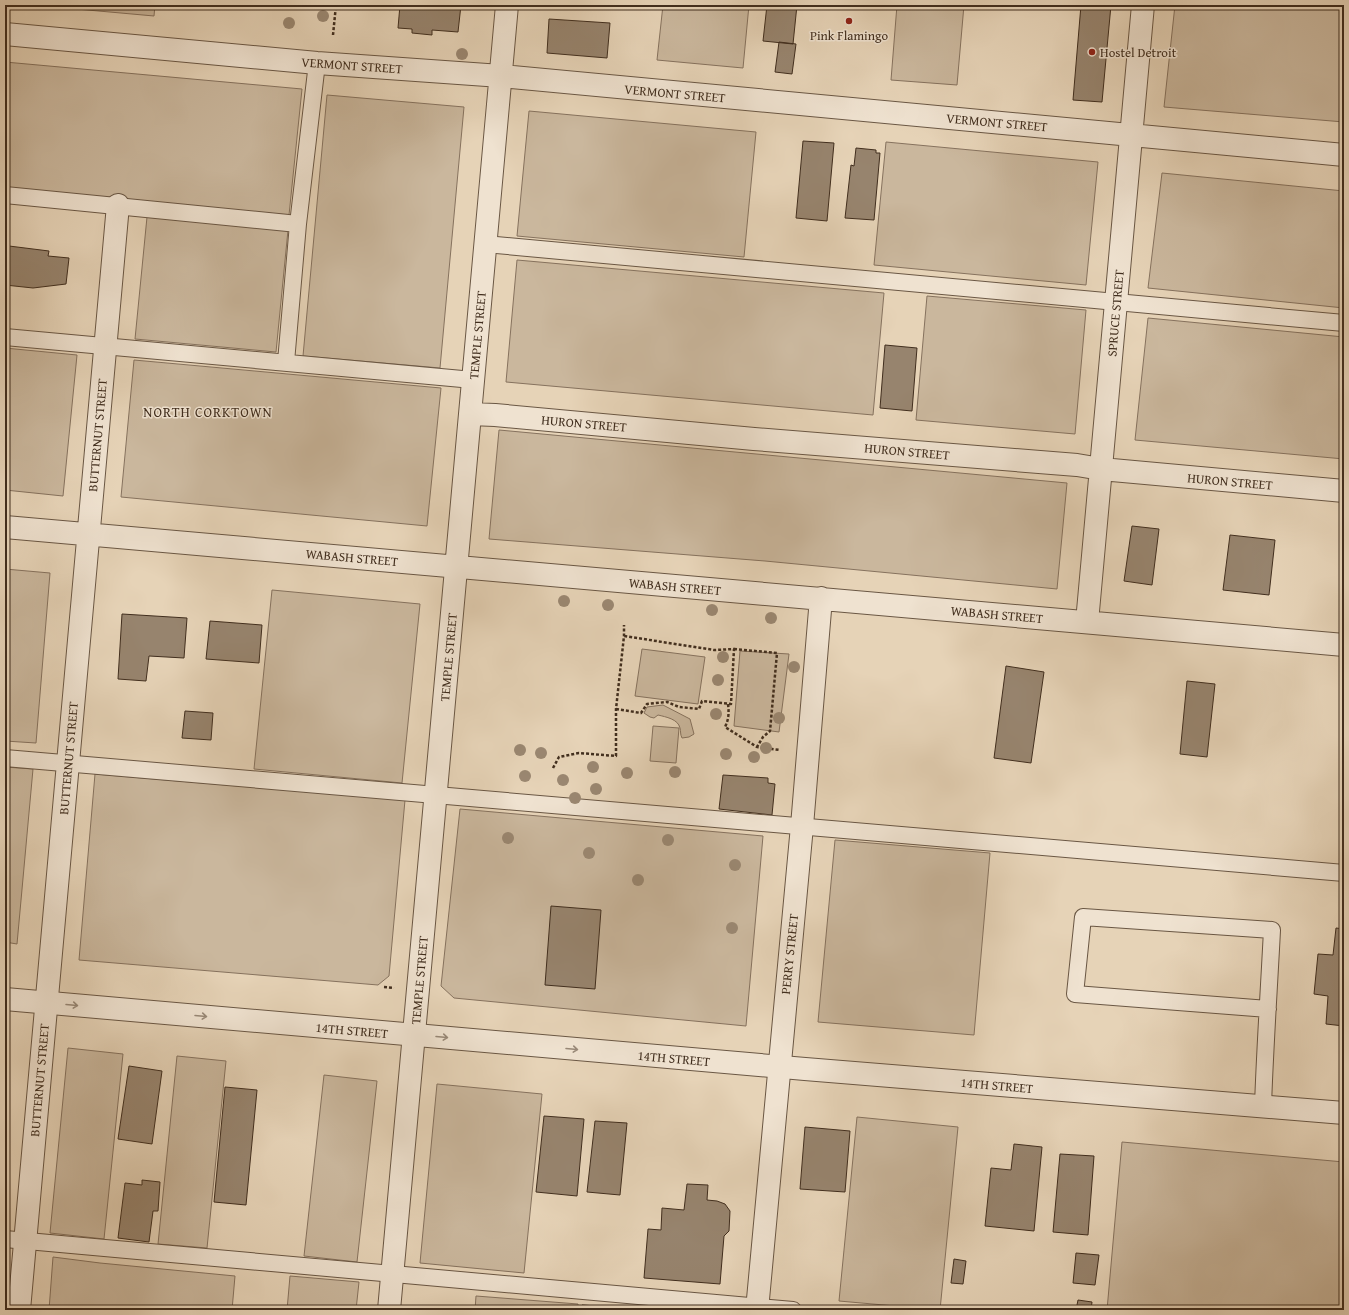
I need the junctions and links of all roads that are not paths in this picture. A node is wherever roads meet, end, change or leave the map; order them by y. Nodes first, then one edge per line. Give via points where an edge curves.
1 (507, 5) edge
2 (1143, 5) edge
3 (5, 34) edge
4 (317, 63) junction
5 (501, 76) junction
6 (1132, 135) junction
7 (1344, 155) edge
8 (5, 195) edge
9 (118, 205) junction
10 (298, 224) junction
11 (485, 244) junction
12 (1116, 302) junction
13 (1344, 323) edge
14 (5, 337) edge
15 (106, 346) junction
16 (286, 362) junction
17 (473, 380) junction
18 (470, 414) junction
19 (1101, 469) junction
20 (1344, 491) edge
21 (5, 527) edge
22 (88, 534) junction
23 (456, 566) junction
24 (821, 598) junction
25 (1087, 622) junction
26 (1344, 645) edge
27 (5, 758) edge
28 (68, 764) junction
29 (436, 794) junction
30 (802, 826) junction
31 (1344, 873) edge
32 (5, 999) edge
33 (46, 1003) junction
34 (1268, 1009) junction
35 (414, 1035) junction
36 (778, 1067) junction
37 (1262, 1106) junction
38 (1344, 1113) edge
39 (15, 1240) edge
40 (392, 1274) junction
41 (757, 1308) edge
42 (19, 1310) edge
43 (389, 1310) edge
44 (793, 1310) edge

1 - 5 street, TEMPLE STREET
2 - 6 street, SPRUCE STREET
3 - 4 street, VERMONT STREET
4 - 5 street, VERMONT STREET
4 - 10 lane
5 - 6 street, VERMONT STREET
5 - 11 street, TEMPLE STREET
6 - 7 street, VERMONT STREET
6 - 12 street, SPRUCE STREET
8 - 9 lane
9 - 10 lane
9 - 15 street, BUTTERNUT STREET
10 - 16 lane
11 - 12 lane
11 - 17 street, TEMPLE STREET
12 - 13 lane
12 - 19 street, SPRUCE STREET
14 - 15 lane
15 - 16 lane
15 - 22 street, BUTTERNUT STREET
16 - 17 lane
17 - 18 street, TEMPLE STREET
18 - 19 street, HURON STREET
18 - 23 street, TEMPLE STREET
19 - 20 street, HURON STREET
19 - 25 street, SPRUCE STREET
21 - 22 street, WABASH STREET
22 - 23 street, WABASH STREET
22 - 28 street, BUTTERNUT STREET
23 - 24 street, WABASH STREET
23 - 29 street, TEMPLE STREET
24 - 25 street, WABASH STREET
24 - 30 street, PERRY STREET
25 - 26 street, WABASH STREET
27 - 28 lane
28 - 29 lane
28 - 33 street, BUTTERNUT STREET
29 - 30 lane
29 - 35 street, TEMPLE STREET
30 - 31 lane
30 - 36 street, PERRY STREET
32 - 33 street, 14TH STREET
33 -> 35 street, 14TH STREET
33 - 39 street, BUTTERNUT STREET
34 - 34 lane via 1272,930 1083,917 1075,994
34 - 37 lane
35 -> 36 street, 14TH STREET
35 - 40 street, TEMPLE STREET
36 - 37 street, 14TH STREET
36 - 41 street, PERRY STREET
37 - 38 street, 14TH STREET
39 - 40 lane
39 - 42 street, BUTTERNUT STREET
40 - 41 lane
40 - 43 street, TEMPLE STREET
41 - 44 lane

